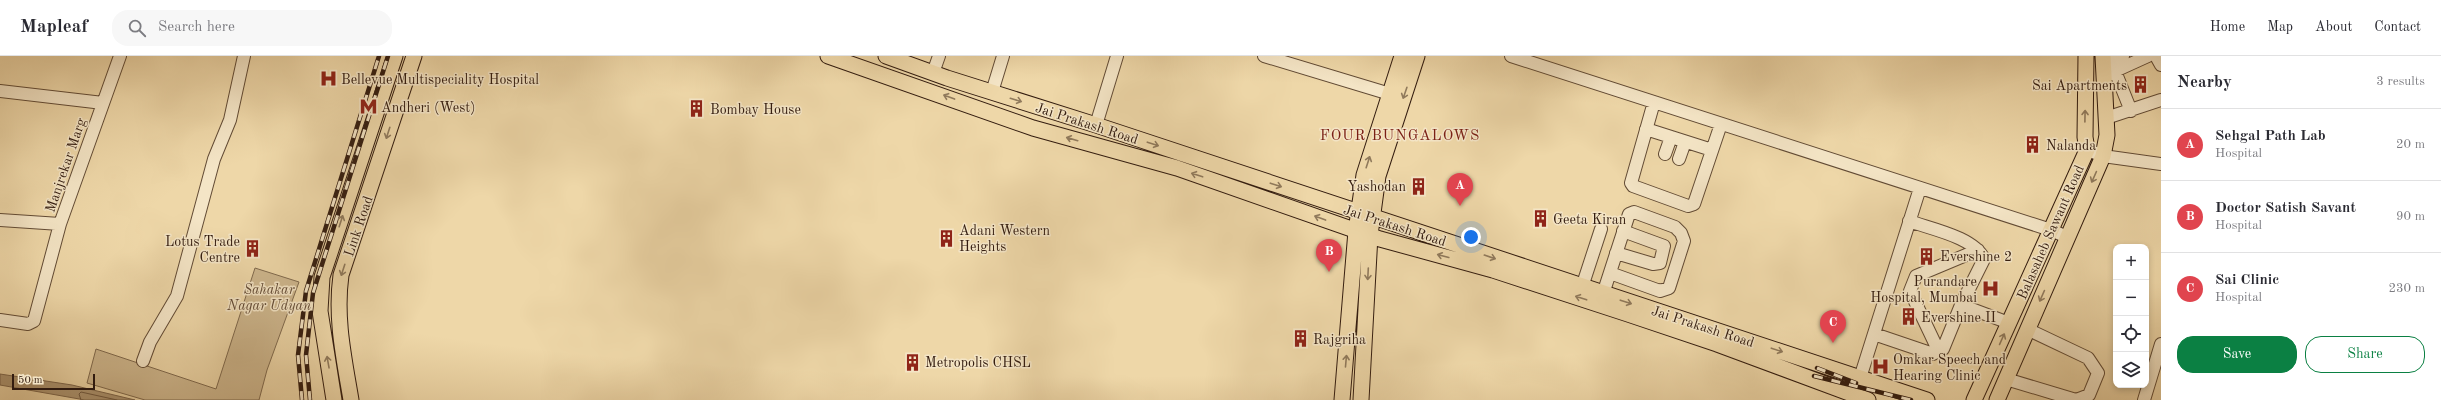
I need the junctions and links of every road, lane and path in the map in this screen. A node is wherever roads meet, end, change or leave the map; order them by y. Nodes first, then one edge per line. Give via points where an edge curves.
1 (120, 56) edge
2 (244, 56) edge
3 (395, 56) edge
4 (414, 56) edge
5 (828, 56) edge
6 (886, 56) edge
7 (939, 56) edge
8 (1003, 56) edge
9 (1117, 56) edge
10 (1402, 56) edge
11 (1417, 56) edge
12 (1511, 56) edge
13 (2086, 56) edge
14 (2123, 56) edge
15 (2148, 56) edge
16 (2156, 56) edge
17 (1269, 57) edge
18 (1299, 62) edge
19 (2161, 65) edge
20 (2106, 67) edge
21 (933, 73) junction
22 (0, 91) edge
23 (992, 92) junction
24 (1390, 94) junction
25 (2161, 100) edge
26 (1654, 102) junction
27 (103, 103) junction
28 (2131, 111) junction
29 (2106, 118) junction
30 (1721, 124) junction
31 (1096, 125) junction
32 (1646, 128) junction
33 (1670, 137) junction
34 (1685, 142) junction
35 (1712, 150) junction
36 (2087, 150) junction
37 (1665, 154) dead end
38 (2103, 156) junction
39 (1679, 159) dead end
40 (2161, 164) edge
41 (1920, 188) junction
42 (1366, 216) junction
43 (0, 220) edge
44 (1909, 221) junction
45 (60, 224) junction
46 (1601, 228) dead end
47 (2051, 230) junction
48 (1623, 231) junction
49 (1363, 233) junction
50 (2068, 237) junction
51 (1978, 250) junction
52 (1616, 253) junction
53 (1610, 273) junction
54 (1582, 287) junction
55 (1603, 294) junction
56 (1962, 305) junction
57 (0, 320) edge
58 (2009, 323) junction
59 (2027, 329) junction
60 (1874, 334) junction
61 (2161, 344) edge
62 (1939, 352) junction
63 (143, 361) dead end
64 (2158, 363) edge
65 (1838, 370) junction
66 (1860, 378) junction
67 (2006, 378) junction
68 (1832, 388) junction
69 (334, 400) edge
70 (351, 400) edge
71 (1342, 400) edge
72 (1361, 400) edge
73 (1868, 400) edge
74 (1927, 400) edge
75 (1974, 400) edge
76 (1997, 400) edge
77 (2144, 400) edge

1 - 27 street, Manjrekar Marg
2 - 63 street via 230,120 214,159 177,296 150,342
69 -> 3 main road, Link Road via 320,311 322,277
4 -> 70 main road, Link Road via 341,276 337,300 338,326
49 -> 5 main road, Jai Prakash Road via 1176,168 1033,128
6 - 21 main road, Jai Prakash Road
7 - 21 street
8 - 23 street
9 - 31 street
10 - 24 main road
11 -> 42 main road
12 - 26 street
36 -> 13 main road, Balasaheb Sawant Road
14 - 20 street
15 - 20 street
16 - 19 street
17 - 18 street
18 - 24 street
20 - 28 street
20 - 29 main road, Balasaheb Sawant Road
21 - 23 main road, Jai Prakash Road
22 - 27 street, Manjrekar Marg
23 -> 31 main road, Jai Prakash Road
42 -> 24 main road via 1364,175
25 - 28 street
26 - 30 street
26 - 32 street
27 - 45 street, Manjrekar Marg
28 - 29 street
29 - 38 main road, Balasaheb Sawant Road
30 - 35 street
30 - 41 street
31 -> 42 main road, Jai Prakash Road
32 - 33 street
32 - 35 street via 1631,183 1633,186 1688,206 1694,204
33 - 34 street
33 - 37 street
34 - 35 street
34 - 39 street
36 - 38 street
36 - 47 main road, Balasaheb Sawant Road
38 - 40 street
38 -> 50 main road, Balasaheb Sawant Road
41 - 44 street
41 - 47 street
42 - 49 main road
42 -> 54 main road, Jai Prakash Road
43 - 45 street, Manjrekar Marg
44 - 51 street via 1972,244
44 - 60 street
45 - 57 street via 34,321 28,324
46 - 54 street
47 - 50 street
47 - 58 main road, Balasaheb Sawant Road
48 - 52 street
48 - 52 street via 1664,246 1660,263 1653,264
48 - 53 street via 1629,214 1634,212 1676,227 1684,241 1668,288 1665,290 1660,291
68 -> 49 main road, Jai Prakash Road via 1717,344 1628,314 1493,270
71 -> 49 main road
49 -> 72 main road
50 -> 59 main road, Balasaheb Sawant Road
51 - 56 street via 1984,260
51 - 62 street via 1916,276 1910,291
52 - 53 street
53 - 55 street
54 - 55 main road, Jai Prakash Road
55 -> 65 main road, Jai Prakash Road
56 - 58 street
56 - 62 street via 1943,349
75 -> 58 main road, Balasaheb Sawant Road
59 - 67 main road, Balasaheb Sawant Road
59 - 67 street via 2088,358 2098,373 2089,395 2076,400
60 - 62 street via 1933,354
60 - 66 street
61 - 64 street
64 - 77 street
65 - 66 main road, Jai Prakash Road
65 - 68 main road
66 - 74 main road, Jai Prakash Road
67 - 76 main road, Balasaheb Sawant Road
68 - 73 main road, Jai Prakash Road

